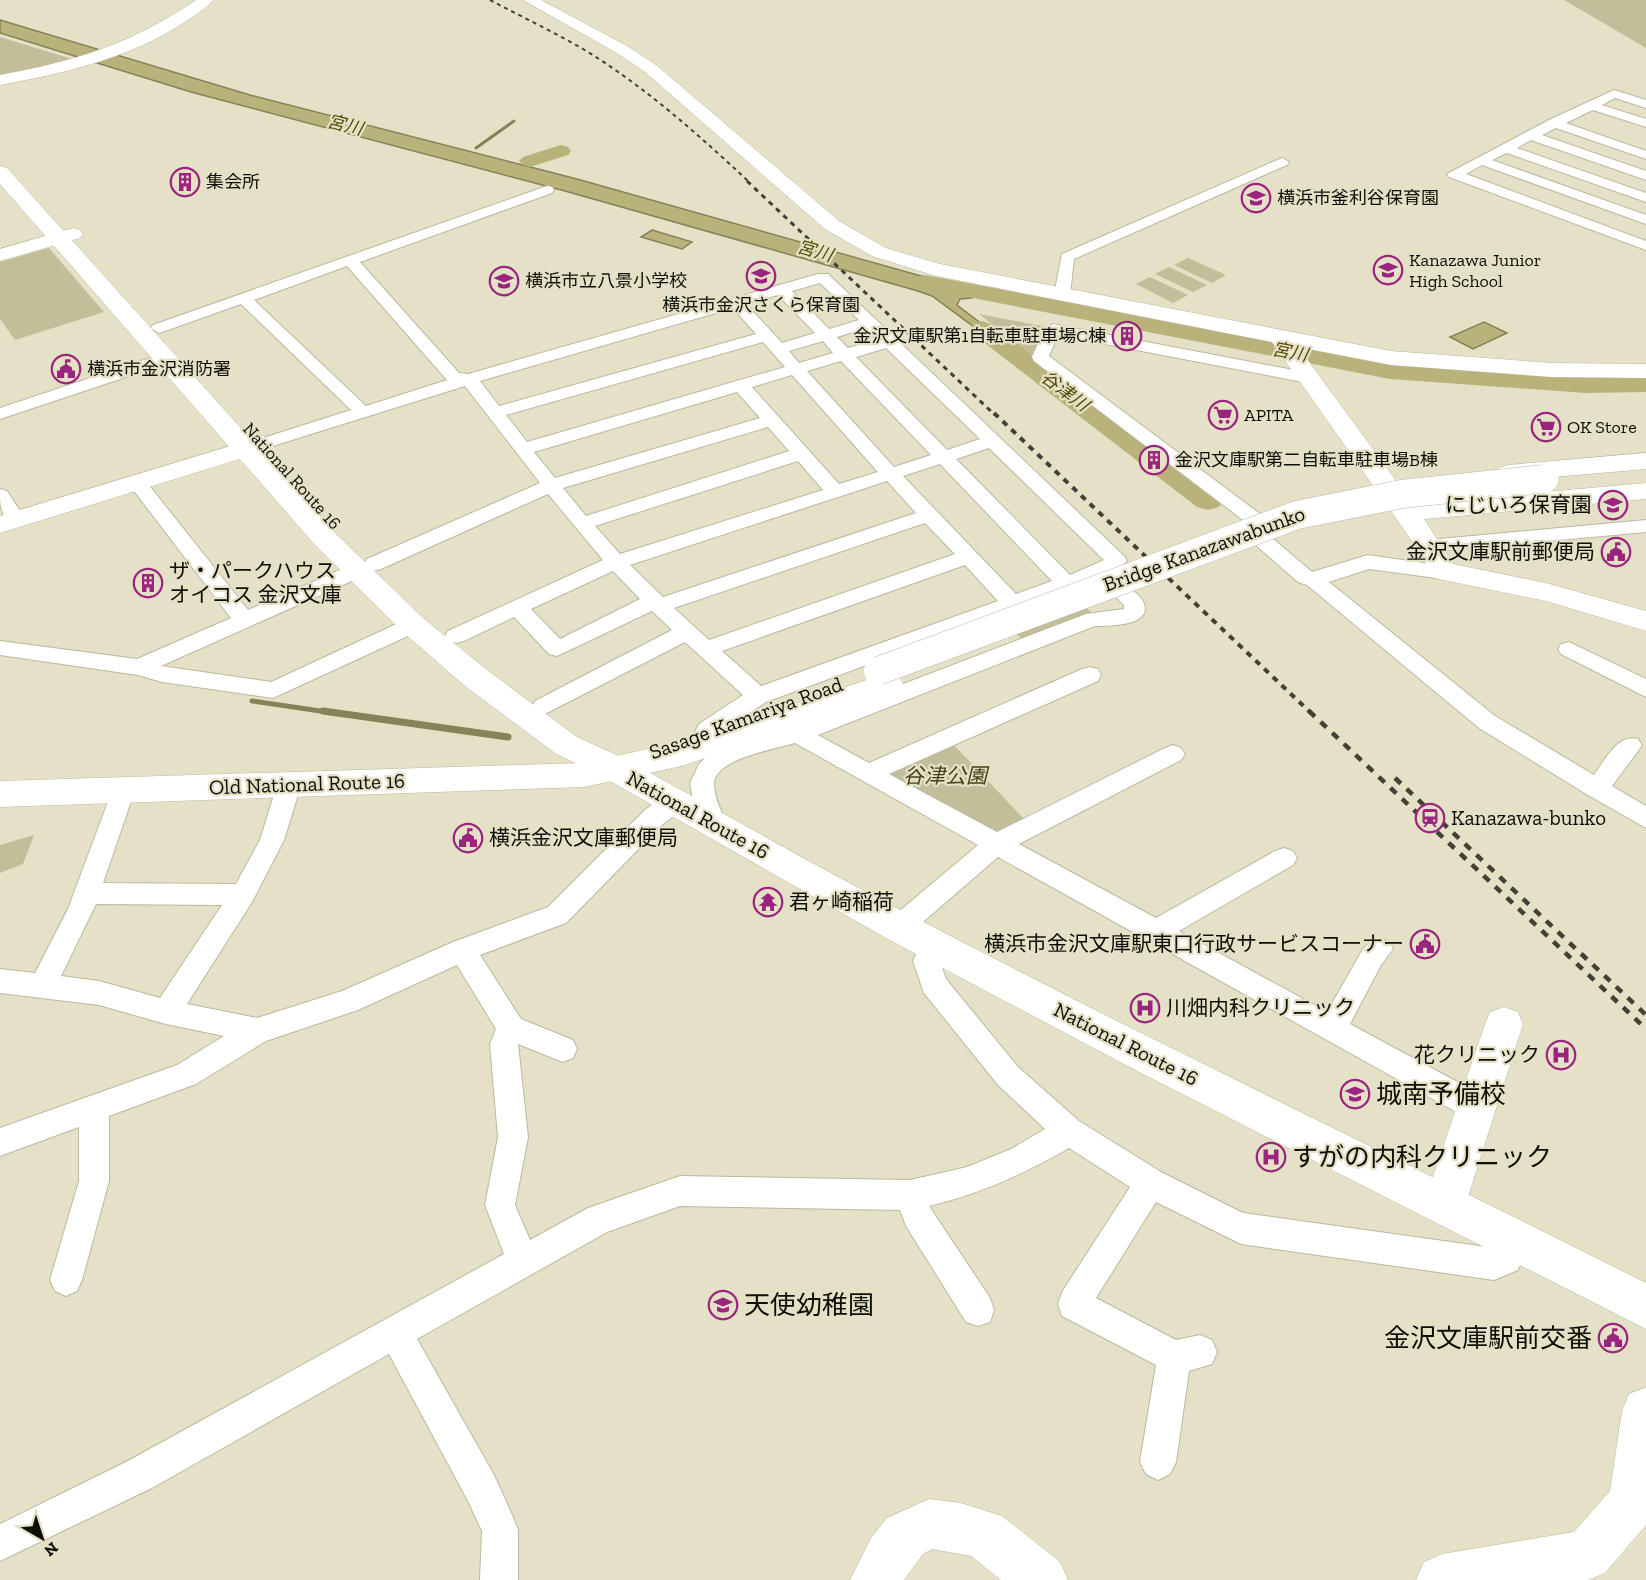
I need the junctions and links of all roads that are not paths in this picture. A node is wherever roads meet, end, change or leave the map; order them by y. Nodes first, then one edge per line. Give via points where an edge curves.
1 (206, 0) edge
2 (530, 0) edge
3 (0, 80) edge
4 (1646, 104) edge
5 (1591, 105) junction
6 (1569, 116) junction
7 (1554, 123) junction
8 (1646, 123) edge
9 (1531, 136) junction
10 (1646, 142) edge
11 (1506, 148) junction
12 (0, 153) edge
13 (1646, 155) edge
14 (1482, 161) junction
15 (1282, 162) dead end
16 (1646, 177) edge
17 (4, 182) edge
18 (546, 190) dead end
19 (1623, 190) junction
20 (1646, 198) edge
21 (1600, 204) junction
22 (1573, 219) junction
23 (1646, 220) edge
24 (66, 236) junction
25 (1646, 246) edge
26 (0, 255) edge
27 (350, 260) junction
28 (781, 289) junction
29 (1062, 295) junction
30 (243, 298) junction
31 (736, 302) junction
32 (871, 322) junction
33 (159, 328) junction
34 (825, 335) junction
35 (891, 341) junction
36 (773, 343) junction
37 (1292, 354) junction
38 (844, 355) junction
39 (165, 358) junction
40 (797, 369) junction
41 (1646, 370) edge
42 (469, 379) junction
43 (741, 385) junction
44 (364, 413) junction
45 (495, 413) junction
46 (0, 414) edge
47 (773, 420) junction
48 (993, 441) junction
49 (255, 447) junction
50 (524, 449) junction
51 (803, 453) junction
52 (944, 456) junction
53 (1646, 461) edge
54 (1646, 471) edge
55 (890, 474) junction
56 (1646, 482) edge
57 (137, 483) junction
58 (1384, 484) junction
59 (552, 485) junction
60 (1548, 485) junction
61 (1646, 491) edge
62 (835, 492) junction
63 (0, 495) edge
64 (1405, 513) junction
65 (929, 515) junction
66 (1257, 521) junction
67 (8, 523) edge
68 (583, 523) junction
69 (1646, 526) edge
70 (1429, 546) junction
71 (967, 557) junction
72 (617, 563) junction
73 (365, 567) junction
74 (1101, 571) junction
75 (1444, 572) junction
76 (1314, 580) junction
77 (1066, 583) junction
78 (1012, 603) junction
79 (656, 604) junction
80 (517, 608) junction
81 (244, 620) junction
82 (1646, 621) edge
83 (413, 625) junction
84 (687, 632) junction
85 (456, 636) junction
86 (0, 648) edge
87 (706, 649) junction
88 (1569, 650) dead end
89 (140, 667) junction
90 (1090, 675) dead end
91 (883, 677) junction
92 (1646, 689) edge
93 (758, 696) junction
94 (543, 707) junction
95 (706, 730) junction
96 (797, 734) junction
97 (1630, 745) dead end
98 (1173, 754) dead end
99 (614, 768) junction
100 (868, 773) junction
101 (289, 785) junction
102 (1596, 789) junction
103 (123, 790) junction
104 (0, 794) edge
105 (674, 802) junction
106 (1646, 818) edge
107 (715, 825) junction
108 (996, 844) junction
109 (1284, 858) dead end
110 (87, 893) junction
111 (243, 895) junction
112 (899, 927) junction
113 (1156, 931) junction
114 (936, 946) junction
115 (1380, 949) dead end
116 (462, 950) junction
117 (0, 981) edge
118 (42, 986) junction
119 (166, 1012) junction
120 (1504, 1024) dead end
121 (511, 1028) junction
122 (1332, 1030) junction
123 (257, 1031) junction
124 (563, 1048) dead end
125 (94, 1108) junction
126 (1477, 1108) junction
127 (1068, 1131) junction
128 (0, 1142) edge
129 (1150, 1183) junction
130 (910, 1195) junction
131 (1445, 1203) junction
132 (1513, 1238) junction
133 (522, 1260) junction
134 (66, 1280) dead end
135 (1646, 1307) edge
136 (978, 1310) dead end
137 (396, 1334) junction
138 (1646, 1411) edge
139 (1158, 1462) dead end
140 (0, 1543) edge
141 (499, 1580) edge
142 (876, 1580) edge
143 (1042, 1580) edge
144 (1442, 1580) edge

1 - 3 main road via 150,36 85,60
2 - 29 main road via 643,63 832,225 861,244 936,270
4 - 5 street via 1614,94
5 - 6 street
5 - 8 street
6 - 7 street
6 - 10 street
7 - 9 street
7 - 13 street
9 - 11 street
9 - 16 street
11 - 14 street
11 - 19 street
12 - 24 main road, National Route 16
14 - 21 street
14 - 22 street via 1454,174
15 - 29 street via 1067,256
16 - 19 street
17 - 24 main road, National Route 16
18 - 27 street
19 - 20 street
19 - 21 street
21 - 22 street
21 - 23 street
22 - 25 street
24 - 26 main road
24 - 33 main road, National Route 16
24 - 39 main road, National Route 16
27 - 30 street
27 - 42 street via 454,378
28 - 31 street
28 - 32 street via 823,277
28 - 34 street
29 - 37 main road
30 - 33 street
30 - 44 street
31 - 36 street
31 - 42 street
32 - 34 street
32 - 35 street
33 - 49 main road, National Route 16
34 - 36 street
34 - 38 street
35 - 38 street
35 - 48 street
36 - 40 street
36 - 45 street
37 - 41 main road via 1552,370
37 - 58 main road
37 - 66 street via 1053,328 1040,357
38 - 40 street
38 - 52 street
39 - 46 street
39 - 49 main road, National Route 16
40 - 43 street
40 - 55 street
42 - 44 street
42 - 45 street
43 - 47 street
43 - 50 street
44 - 49 street
45 - 50 street
47 - 51 street
47 - 59 street
48 - 52 street
48 - 74 street via 1118,561
49 - 57 main road
49 - 73 main road, National Route 16
50 - 59 street
51 - 62 street
51 - 68 street
52 - 55 street
52 - 77 street
53 - 58 main road
54 - 60 main road
55 - 62 street
55 - 65 street
56 - 60 main road
57 - 67 main road
57 - 81 street
58 - 64 main road
58 - 66 street via 1314,500
59 - 68 street
59 - 73 street
60 - 91 main road, Bridge Kanazawabunko via 1406,504 1326,520
61 - 64 main road
62 - 72 street
63 - 67 street
64 - 70 main road
65 - 71 street
65 - 79 street
66 - 76 street via 1249,529 1305,578
68 - 72 street
69 - 70 street
70 - 75 main road
71 - 78 street
71 - 87 street
72 - 79 street
72 - 80 street
73 - 81 street
73 - 83 main road, National Route 16
73 - 85 main road, National Route 16
74 - 77 street
74 - 96 street via 1134,603 1134,613 1122,618 1094,619
75 - 76 street via 1368,562
75 - 82 main road via 1555,592
76 - 102 street via 1460,702
77 - 78 street
78 - 93 street
79 - 80 street via 557,649
79 - 84 street
80 - 85 street
81 - 89 street
83 - 89 street via 273,690 162,674
83 - 99 main road, National Route 16 via 566,745
84 - 87 street
84 - 94 street
85 - 94 main road, National Route 16
86 - 89 street
87 - 93 street
88 - 92 street
90 - 100 street
91 - 95 main road, Sasage Kamariya Road
91 - 99 main road, Sasage Kamariya Road via 682,754
93 - 95 street
94 - 99 main road, National Route 16
95 - 99 main road, Sasage Kamariya Road
96 - 100 street
96 - 107 street via 732,753 707,770 702,783
97 - 102 street
98 - 108 street
99 - 101 main road, Old National Route 16 via 552,777
99 - 105 main road, National Route 16
100 - 108 street
101 - 103 main road, Old National Route 16
101 - 111 street via 272,840
102 - 106 street
103 - 104 main road, Old National Route 16
103 - 110 street
105 - 107 main road, National Route 16
105 - 116 street via 654,817 557,915
107 - 112 main road, National Route 16
108 - 112 street
108 - 113 street
109 - 113 street
110 - 111 street
110 - 118 street
111 - 119 street
112 - 114 main road, National Route 16
113 - 122 street
114 - 127 street via 926,961 934,985 1008,1076
114 - 131 main road, National Route 16 via 1155,1060
115 - 122 street
116 - 121 street
116 - 123 street via 348,1002
117 - 118 street
118 - 119 street via 99,993
119 - 123 street
120 - 126 main road
121 - 124 street
121 - 133 street via 504,1044 513,1137 500,1205
122 - 126 street
123 - 125 street via 186,1075
125 - 128 street
125 - 134 street via 94,1181
126 - 131 main road
127 - 129 street
127 - 130 street via 1022,1159 968,1182
129 - 132 street via 1241,1228 1494,1264 1507,1259
129 - 139 street via 1074,1304 1187,1354
130 - 133 street via 680,1191 600,1219
130 - 136 street via 917,1215
131 - 132 main road, National Route 16
132 - 135 main road, National Route 16
133 - 137 street
137 - 140 street via 123,1484
137 - 141 street via 500,1530
138 - 144 main road via 1632,1502 1587,1555
142 - 143 main road via 905,1536 929,1524 984,1534

